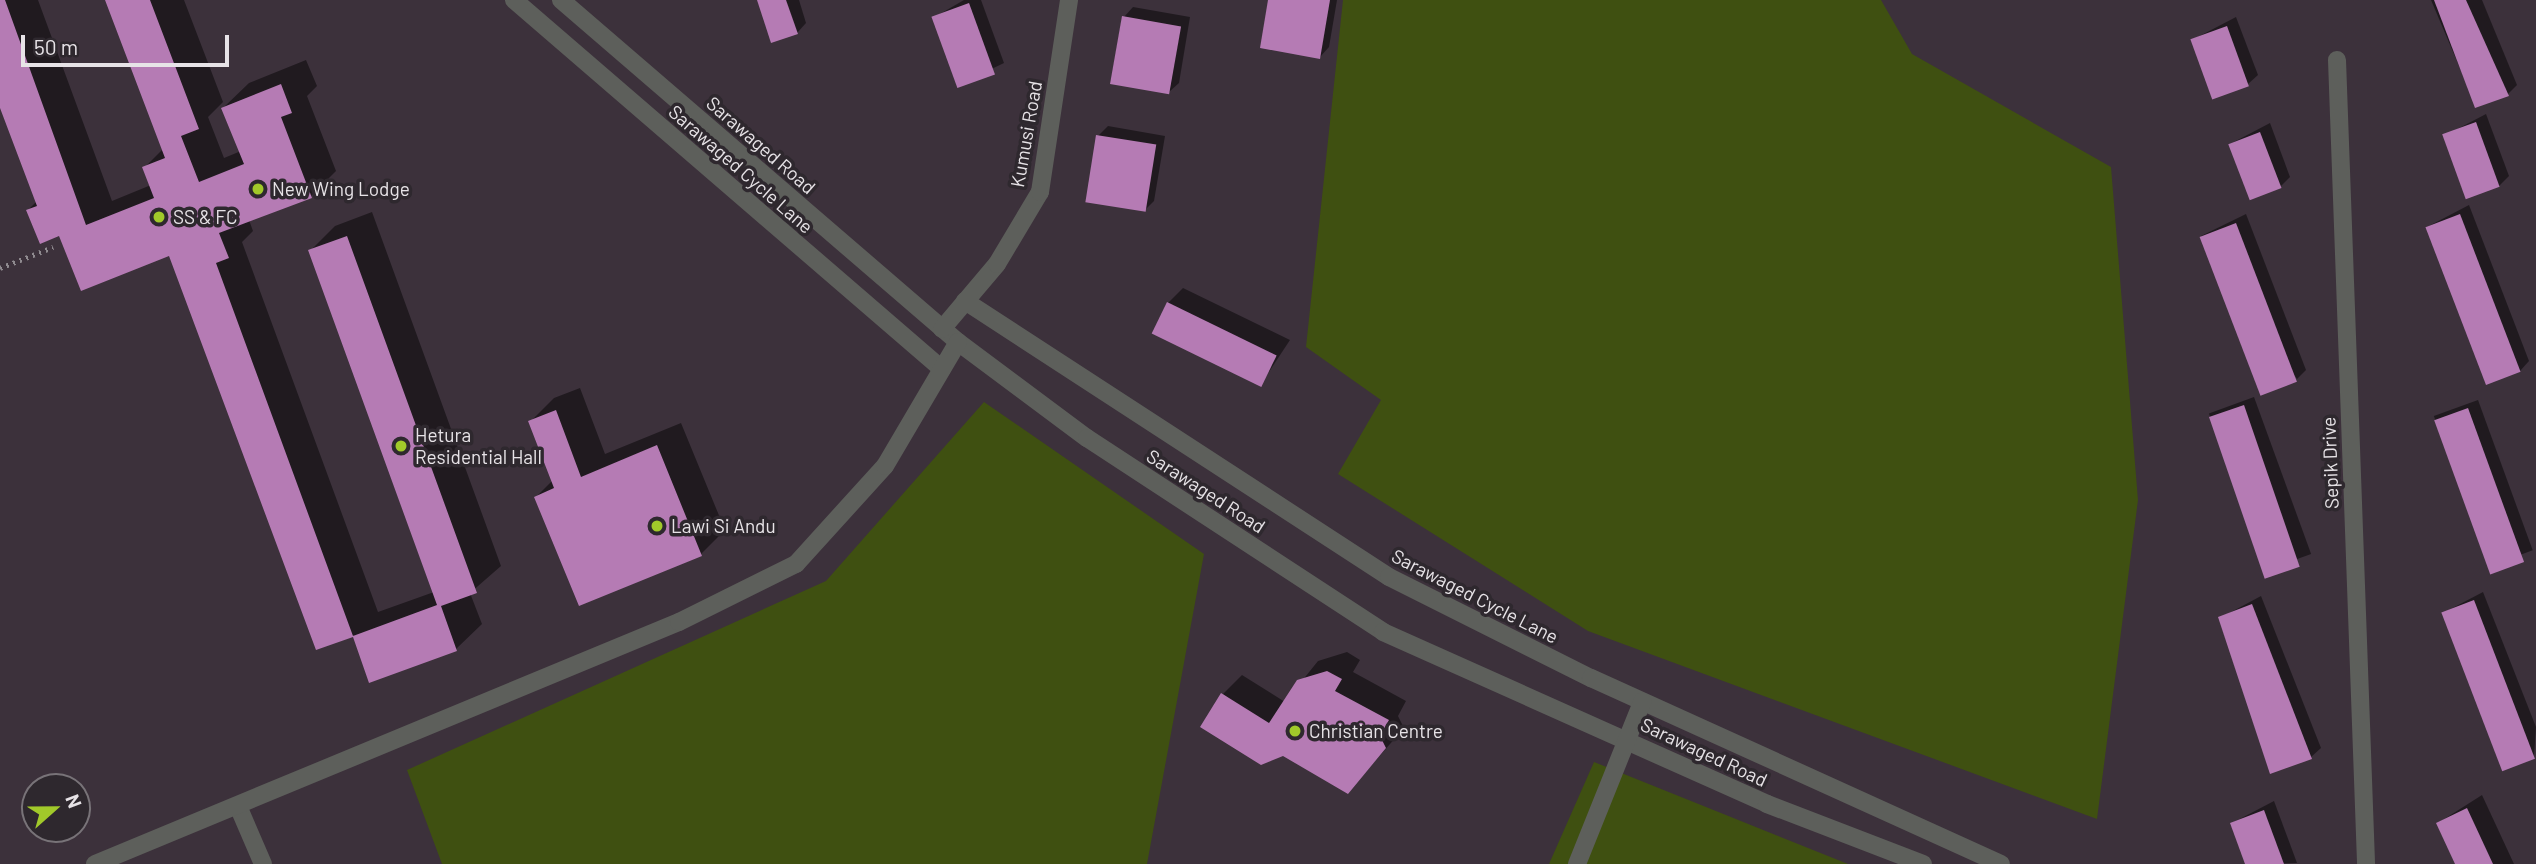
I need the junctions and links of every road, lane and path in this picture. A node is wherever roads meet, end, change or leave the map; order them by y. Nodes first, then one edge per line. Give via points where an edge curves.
1 (514, 0) edge
2 (561, 0) edge
3 (1069, 0) edge
4 (2337, 60) dead end
5 (53, 247) dead end
6 (0, 268) edge
7 (965, 301) junction
8 (942, 329) junction
9 (958, 342) junction
10 (942, 369) junction
11 (1642, 702) junction
12 (238, 806) junction
13 (95, 864) edge
14 (262, 864) edge
15 (1577, 864) edge
16 (1923, 864) edge
17 (2001, 864) edge
18 (2366, 864) edge

1 - 10 street, Sarawaged Cycle Lane
2 - 8 street, Sarawaged Road
3 - 7 street, Kumusi Road via 1040,191 997,264
4 - 18 street
5 - 6 path
7 - 8 street, Kumusi Road
7 - 11 street, Sarawaged Cycle Lane via 1389,577
8 - 9 street, Sarawaged Road
9 - 10 street
9 - 16 street, Sarawaged Road via 1087,438 1382,632 1767,804
10 - 12 street via 885,466 796,564 679,622
11 - 15 street
11 - 17 street, Sarawaged Cycle Lane
12 - 13 street
12 - 14 street

